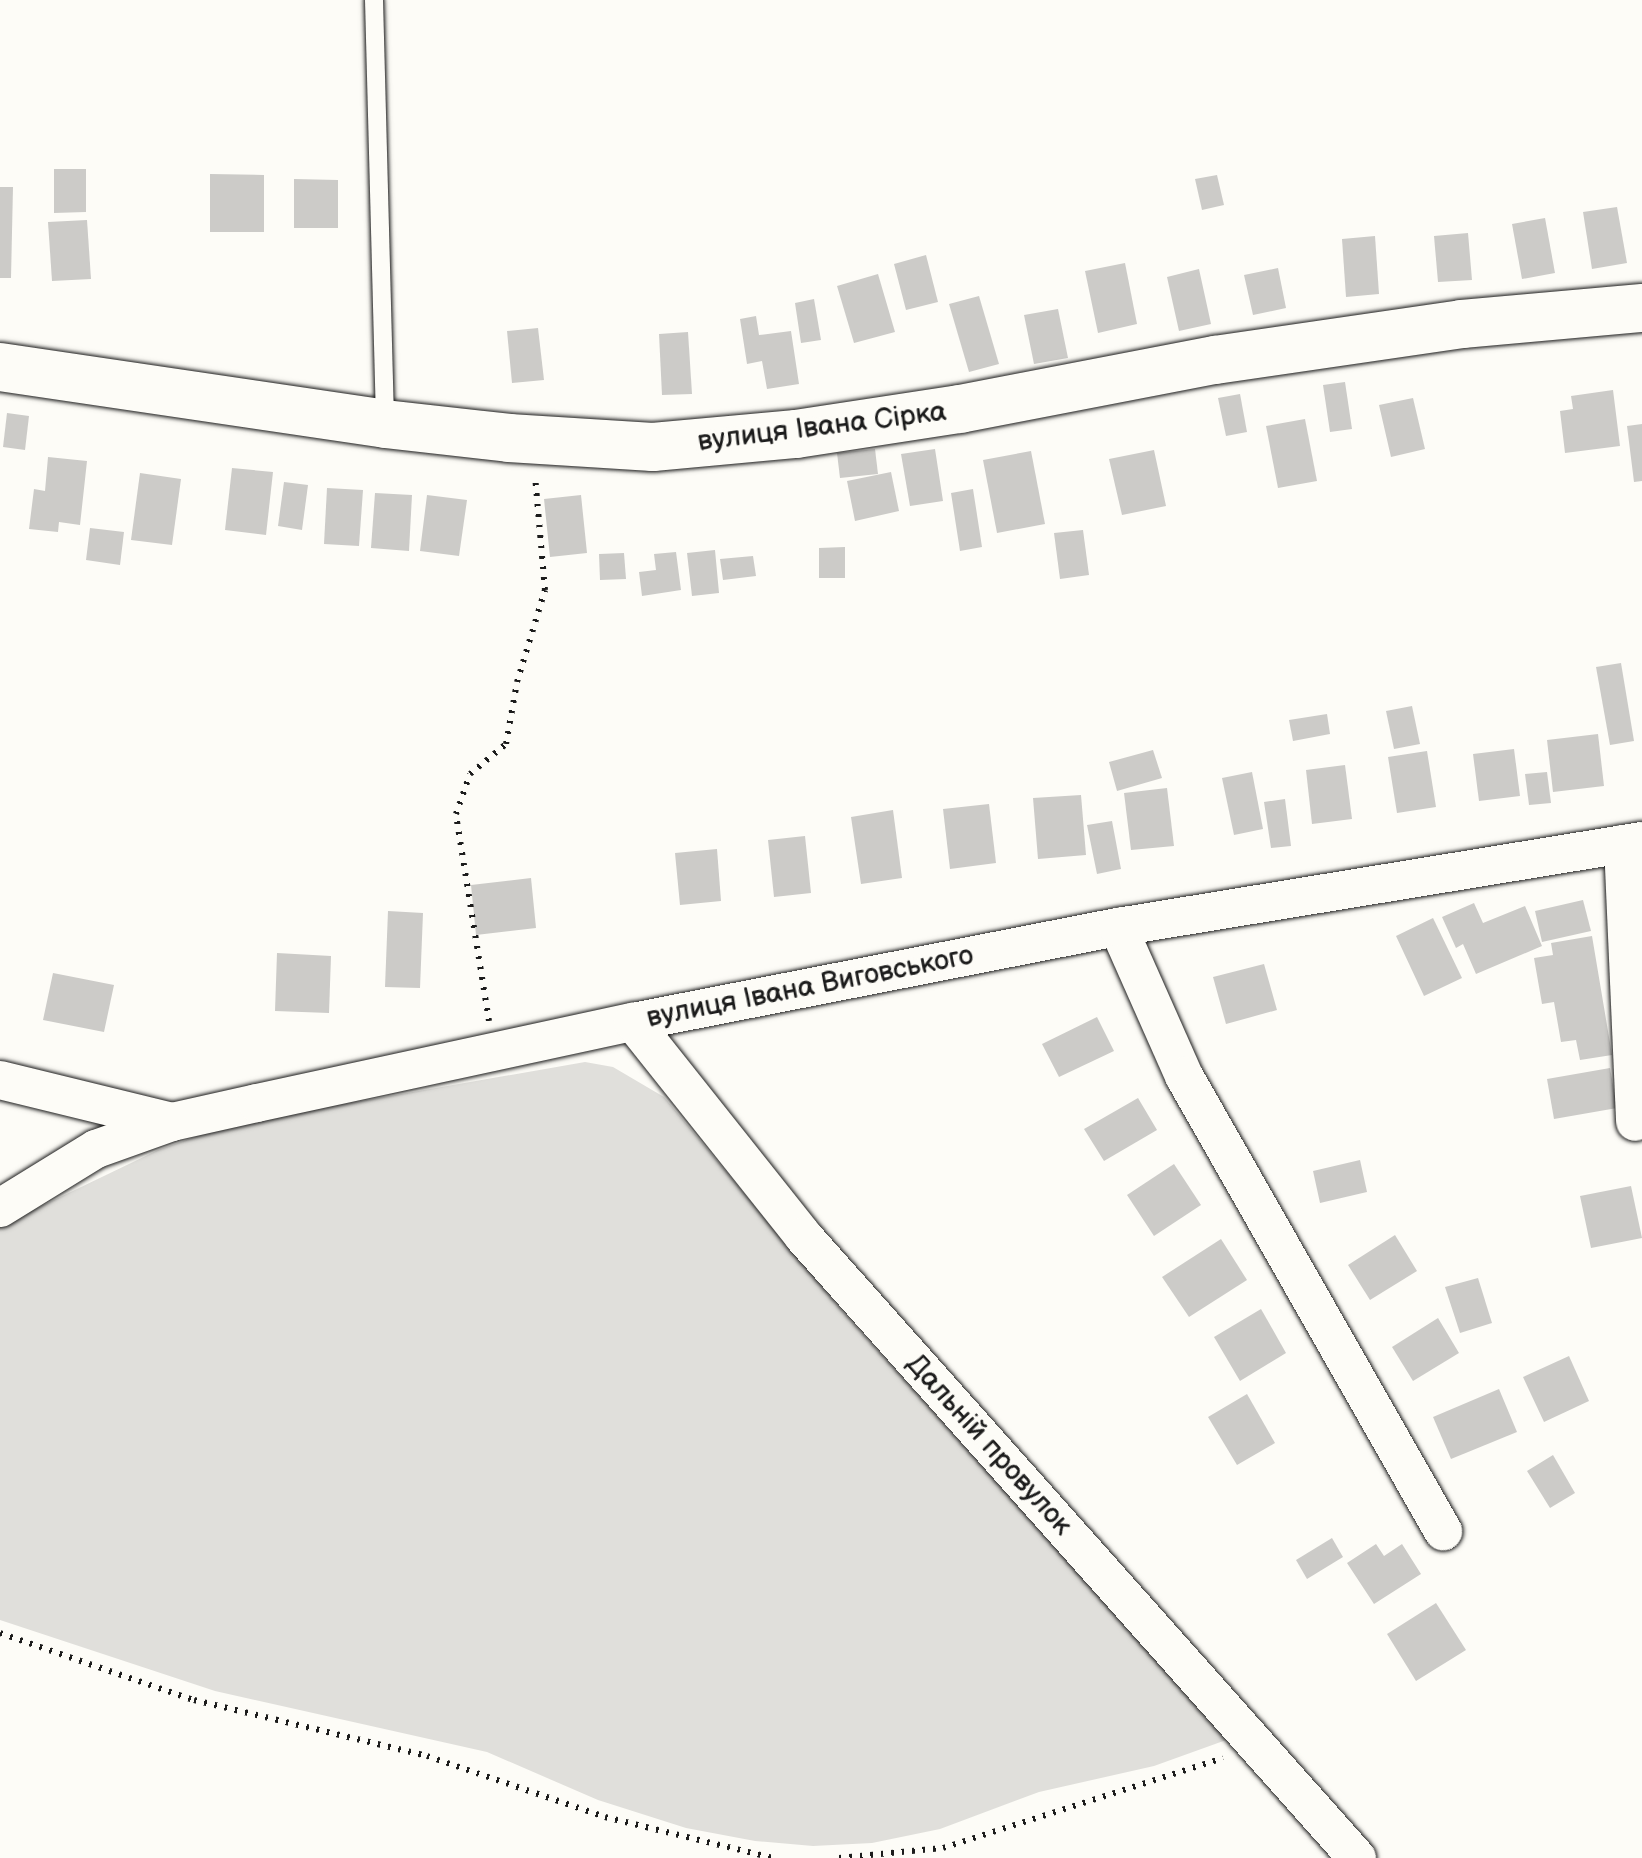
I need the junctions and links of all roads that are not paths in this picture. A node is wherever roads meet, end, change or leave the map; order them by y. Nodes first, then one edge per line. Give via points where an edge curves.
1 (374, 0) edge
2 (1642, 308) edge
3 (0, 366) edge
4 (385, 424) junction
5 (1633, 843) edge
6 (1118, 927) junction
7 (633, 1022) junction
8 (0, 1080) edge
9 (172, 1122) junction
10 (1635, 1122) dead end
11 (0, 1208) edge
12 (1442, 1532) dead end
13 (1357, 1858) edge

1 - 4 lane
2 - 4 street, вулиця Івана Сірка via 1462,324 1253,354 796,434 653,447
3 - 4 street, вулиця Івана Сірка
5 - 6 street, вулиця Івана Виговського
5 - 10 street
6 - 7 street, вулиця Івана Виговського
6 - 12 street via 1184,1076
7 - 9 street, вулиця Івана Виговського
7 - 13 street, Дальній провулок via 803,1236
8 - 9 street
9 - 11 street, вулиця Івана Виговського via 96,1150

